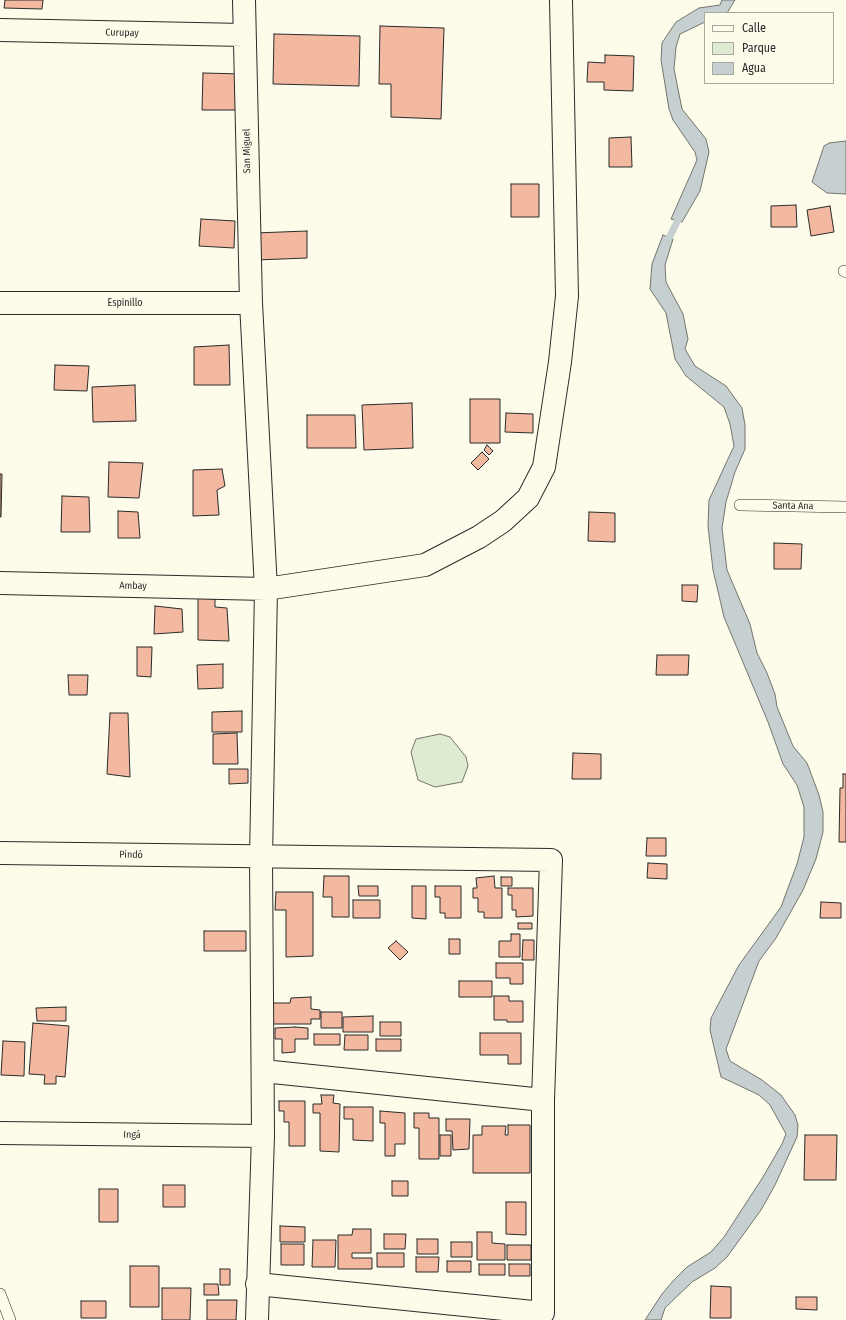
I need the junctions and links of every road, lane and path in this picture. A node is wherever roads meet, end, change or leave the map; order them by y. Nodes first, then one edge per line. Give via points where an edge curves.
1 (244, 0) edge
2 (561, 0) edge
3 (0, 30) edge
4 (244, 35) junction
5 (0, 303) edge
6 (250, 303) junction
7 (740, 505) dead end
8 (846, 507) edge
9 (0, 583) edge
10 (266, 589) junction
11 (0, 853) edge
12 (261, 858) junction
13 (263, 1071) junction
14 (543, 1100) junction
15 (0, 1133) edge
16 (263, 1136) junction
17 (257, 1284) junction
18 (0, 1294) edge
19 (10, 1320) edge
20 (257, 1320) edge

1 - 4 street, San Miguel
2 - 10 street, Ambay via 568,296 544,467 528,498 503,521 426,565
3 - 4 street, Curupay
4 - 6 street, San Miguel
5 - 6 street, Espinillo
6 - 10 street, San Miguel
7 - 8 lane, Santa Ana
9 - 10 street, Ambay
10 - 12 street, San Miguel
11 - 12 street, Pindó
12 - 13 street, San Miguel
12 - 14 street, Pindó via 551,860
13 - 14 street
13 - 16 street, San Miguel
14 - 17 street via 543,1313
15 - 16 street, Ingá
16 - 17 street, San Miguel
17 - 20 street, San Miguel
18 - 19 lane

